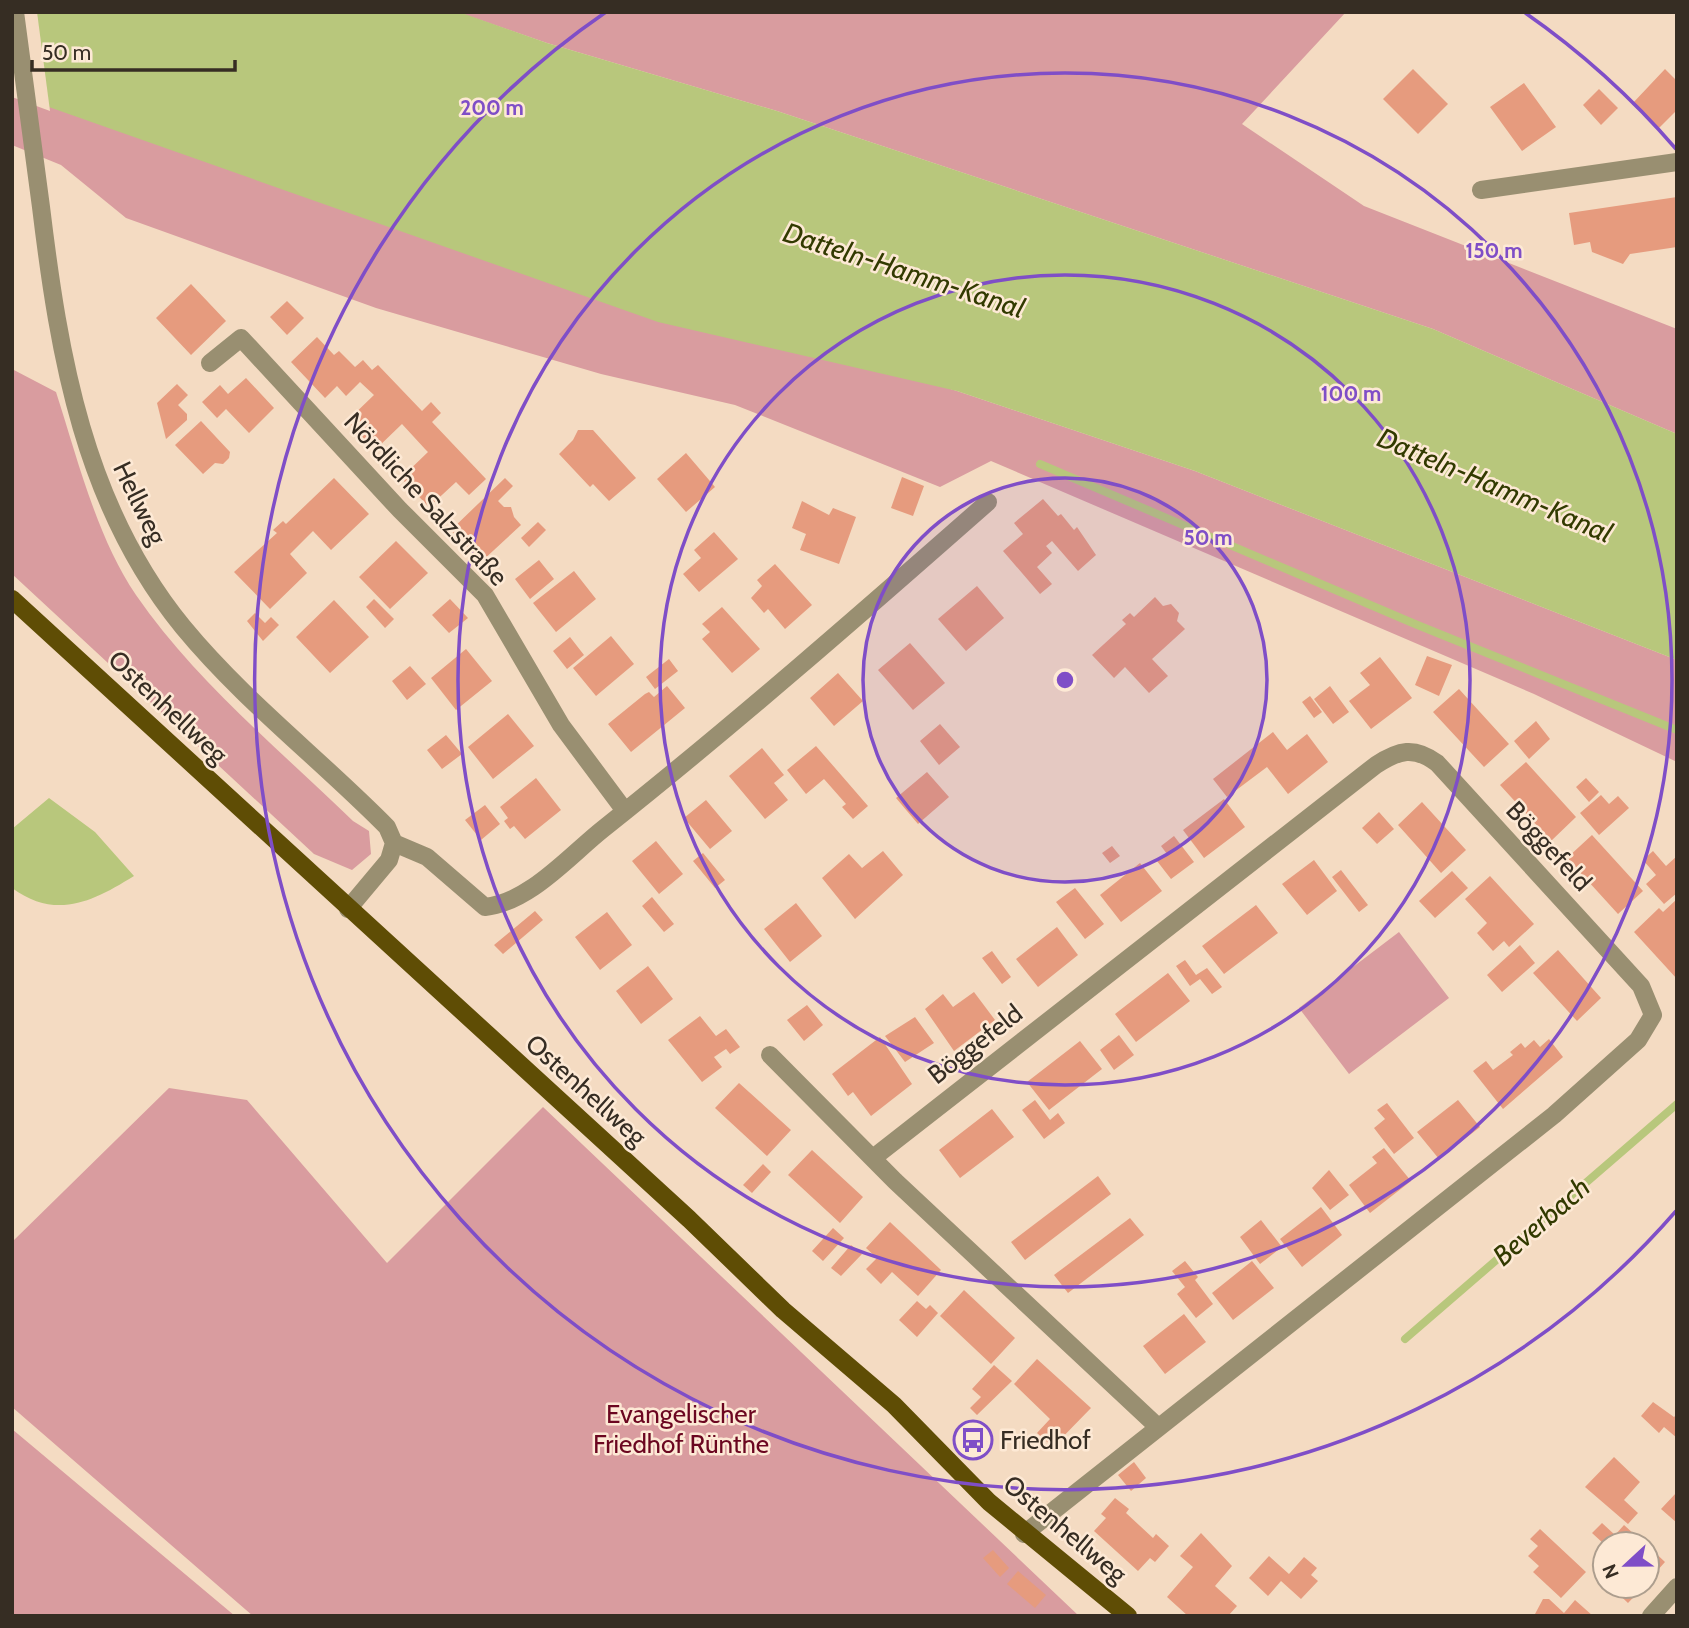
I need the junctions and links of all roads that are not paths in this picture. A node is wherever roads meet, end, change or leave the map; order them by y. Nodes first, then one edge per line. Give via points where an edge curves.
1 (15, 12) edge
2 (1677, 162) edge
3 (1481, 190) dead end
4 (211, 363) dead end
5 (988, 502) dead end
6 (12, 599) edge
7 (625, 811) junction
8 (394, 843) junction
9 (348, 908) junction
10 (769, 1055) dead end
11 (873, 1158) junction
12 (1158, 1427) junction
13 (1024, 1534) junction
14 (1677, 1587) edge
15 (1128, 1616) edge
16 (1651, 1616) edge

1 - 8 street, Hellweg via 66,375 86,451 105,499 182,625 227,677 387,827
2 - 3 street
4 - 7 street, Nördliche Salzstraße via 242,338 485,595 561,725
5 - 7 street
6 - 9 main road, Ostenhellweg
7 - 8 street via 504,905 485,907 426,857
8 - 9 street via 389,860
9 - 13 main road, Ostenhellweg via 783,1310 894,1405
10 - 11 street
11 - 12 street
11 - 12 street, Böggefeld via 1376,765 1409,750 1437,763 1641,986 1653,1015 1638,1040 1554,1115
12 - 13 street, Böggefeld
13 - 15 main road, Ostenhellweg
14 - 16 street

